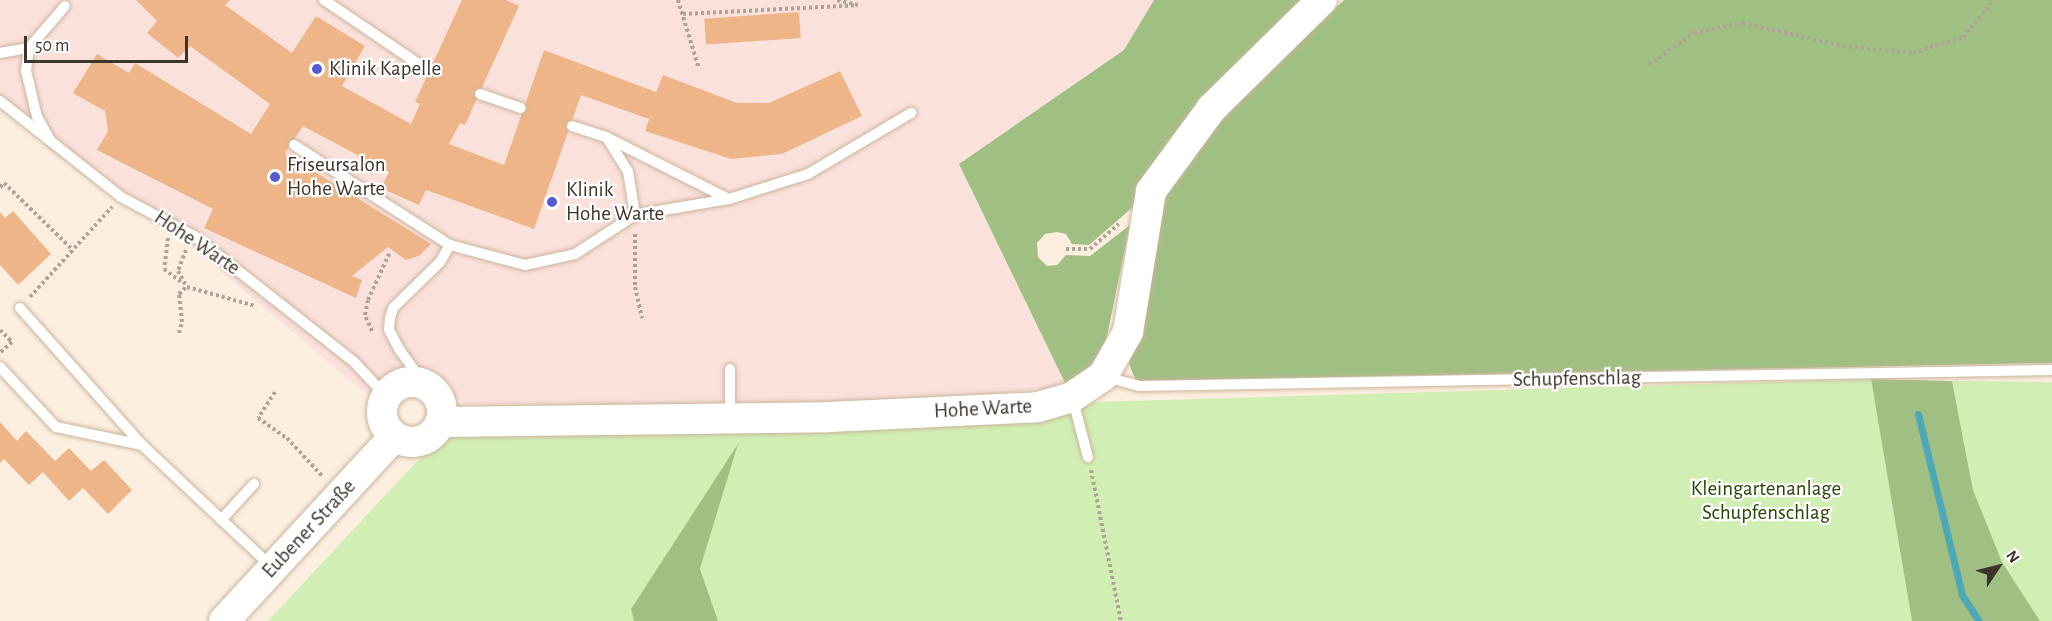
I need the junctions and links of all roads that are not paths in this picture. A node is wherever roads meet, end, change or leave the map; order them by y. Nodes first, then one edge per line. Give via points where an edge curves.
1 (324, 0) edge
2 (1322, 0) edge
3 (65, 6) dead end
4 (29, 48) junction
5 (0, 53) edge
6 (429, 71) dead end
7 (480, 94) dead end
8 (0, 101) edge
9 (521, 108) dead end
10 (911, 114) dead end
11 (572, 126) dead end
12 (606, 137) junction
13 (51, 143) junction
14 (294, 145) dead end
15 (729, 199) junction
16 (634, 215) junction
17 (450, 245) junction
18 (20, 308) road end
19 (0, 367) edge
20 (730, 369) dead end
21 (2052, 370) edge
22 (1103, 376) junction
23 (425, 385) junction
24 (386, 396) junction
25 (1072, 396) junction
26 (730, 419) junction
27 (441, 422) junction
28 (394, 436) junction
29 (142, 445) junction
30 (1088, 457) road end
31 (254, 484) dead end
32 (221, 520) junction
33 (273, 568) junction
34 (224, 621) edge

1 - 6 lane
2 - 22 street, Hohe Warte via 1212,108 1151,191 1128,332
3 - 4 lane
4 - 5 lane
4 - 13 lane via 26,71 30,94
7 - 9 lane
8 - 13 lane, Hohe Warte
10 - 15 lane via 808,174
11 - 12 lane
12 - 15 lane
12 - 16 lane via 628,171
13 - 24 lane, Hohe Warte via 122,197 194,236 354,362
14 - 17 lane
15 - 16 lane
16 - 17 lane via 574,254 525,265
17 - 23 lane via 440,262 393,308 390,318 389,329 399,349
18 - 29 lane
19 - 29 lane via 56,427
20 - 26 lane
21 - 22 lane, Schupfenschlag via 1139,386
22 - 25 street, Hohe Warte
23 - 24 street via 404,383
23 - 27 street via 440,401
24 - 28 street via 382,419
25 - 26 street, Hohe Warte via 1038,407
25 - 30 lane
26 - 27 street, Hohe Warte
27 - 28 street via 432,435 417,442
28 - 33 street, Eubener Straße
29 - 32 lane
31 - 32 lane
32 - 33 lane
33 - 34 street, Eubener Straße

